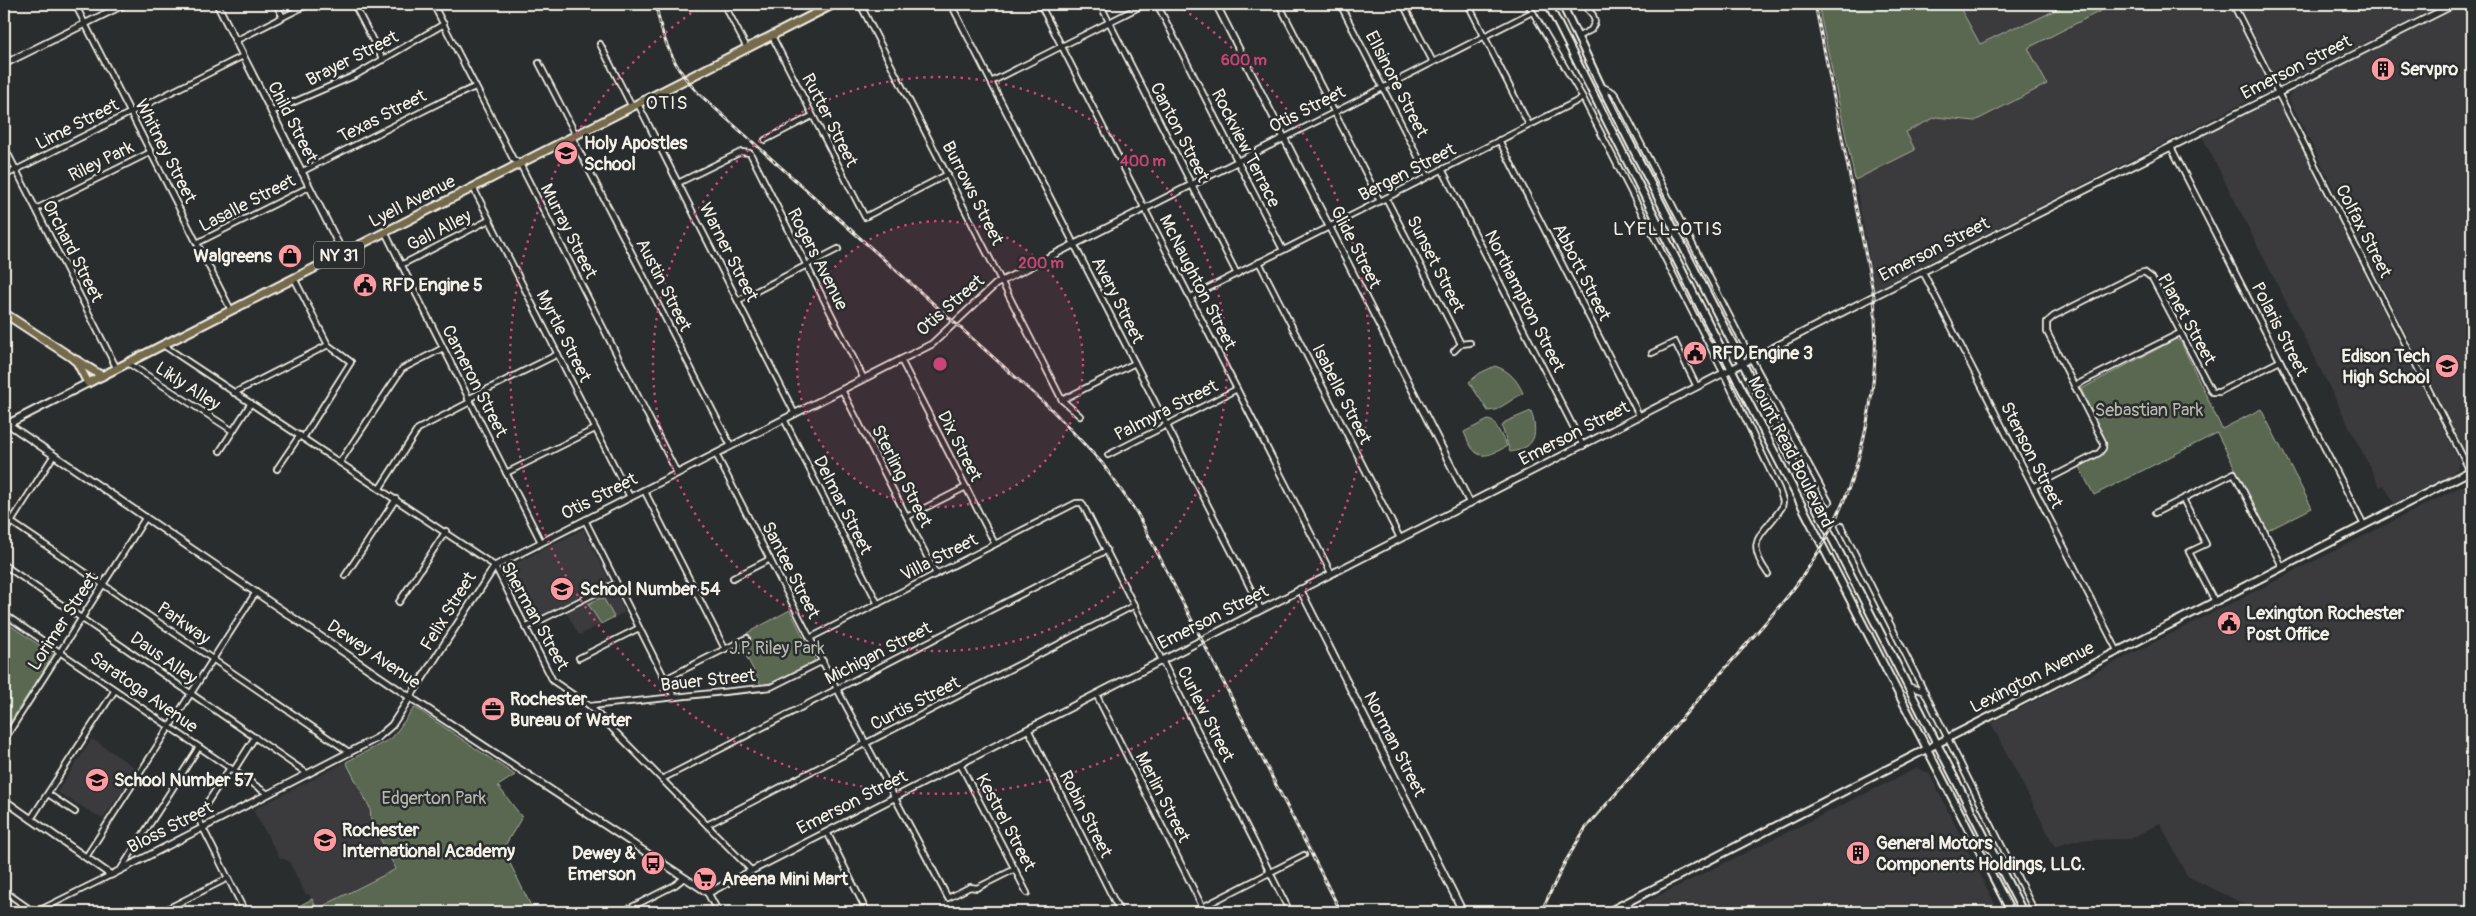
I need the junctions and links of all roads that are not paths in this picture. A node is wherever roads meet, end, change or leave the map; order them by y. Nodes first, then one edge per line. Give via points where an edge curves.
1 (76, 4) edge
2 (125, 4) edge
3 (216, 4) edge
4 (276, 4) edge
5 (309, 4) edge
6 (354, 4) edge
7 (433, 4) edge
8 (724, 4) edge
9 (834, 4) edge
10 (860, 4) edge
11 (951, 4) edge
12 (1040, 4) edge
13 (1100, 4) edge
14 (1145, 4) edge
15 (1157, 4) edge
16 (1216, 4) edge
17 (1279, 4) edge
18 (1340, 4) edge
19 (1403, 4) edge
20 (1468, 4) edge
21 (1528, 4) edge
22 (1548, 4) edge
23 (1562, 4) edge
24 (1583, 4) edge
25 (2233, 4) edge
26 (2455, 4) edge
27 (1532, 12) junction
28 (283, 17) junction
29 (1109, 22) junction
30 (1558, 23) junction
31 (86, 24) junction
32 (444, 24) junction
33 (772, 36) junction
34 (1484, 36) junction
35 (1577, 37) junction
36 (235, 41) junction
37 (600, 44) dead end
38 (1062, 46) junction
39 (747, 48) junction
40 (243, 56) junction
41 (383, 60) junction
42 (1576, 61) junction
43 (1433, 62) junction
44 (4, 64) edge
45 (539, 64) dead end
46 (991, 82) junction
47 (1601, 86) junction
48 (1384, 87) junction
49 (475, 88) junction
50 (2279, 92) junction
51 (1583, 98) junction
52 (635, 105) junction
53 (130, 112) junction
54 (271, 112) junction
55 (1334, 112) junction
56 (812, 116) junction
57 (1529, 125) junction
58 (574, 136) junction
59 (1284, 138) junction
60 (765, 140) dead end
61 (1499, 140) junction
62 (4, 146) edge
63 (2171, 147) junction
64 (151, 152) junction
65 (1237, 162) junction
66 (520, 164) junction
67 (1442, 169) junction
68 (16, 170) junction
69 (301, 172) junction
70 (948, 174) junction
71 (4, 176) edge
72 (1428, 176) junction
73 (678, 183) junction
74 (1192, 185) junction
75 (309, 187) junction
76 (473, 187) junction
77 (1386, 198) junction
78 (1380, 201) junction
79 (36, 208) junction
80 (1145, 208) junction
81 (490, 220) junction
82 (1329, 227) junction
83 (384, 232) junction
84 (197, 243) junction
85 (1074, 244) junction
86 (838, 249) dead end
87 (1282, 250) junction
88 (343, 254) junction
89 (1259, 262) junction
90 (401, 265) junction
91 (806, 265) junction
92 (1923, 272) junction
93 (1236, 274) junction
94 (294, 278) junction
95 (1003, 281) junction
96 (1191, 297) junction
97 (739, 300) junction
98 (231, 310) junction
99 (4, 313) edge
100 (2180, 332) junction
101 (1470, 343) dead end
102 (1461, 344) junction
103 (328, 345) junction
104 (162, 346) junction
105 (443, 348) junction
106 (1454, 350) dead end
107 (1652, 353) dead end
108 (558, 354) junction
109 (71, 357) junction
110 (901, 360) junction
111 (1752, 360) junction
112 (2280, 361) junction
113 (128, 363) junction
114 (1135, 363) junction
115 (1743, 364) junction
116 (118, 369) junction
117 (1732, 370) junction
118 (1724, 374) junction
119 (102, 376) junction
120 (864, 379) junction
121 (88, 383) junction
122 (2074, 386) junction
123 (1697, 387) junction
124 (1237, 389) junction
125 (842, 390) junction
126 (234, 392) junction
127 (1062, 400) junction
128 (469, 401) junction
129 (251, 403) junction
130 (795, 414) junction
131 (1080, 416) dead end
132 (1640, 417) junction
133 (784, 419) junction
134 (6, 425) edge
135 (1167, 425) junction
136 (595, 429) junction
137 (233, 431) junction
138 (302, 437) junction
139 (731, 446) junction
140 (1583, 446) junction
141 (220, 451) dead end
142 (716, 454) junction
143 (54, 455) junction
144 (1108, 455) dead end
145 (340, 462) junction
146 (277, 469) dead end
147 (2472, 472) edge
148 (506, 473) junction
149 (677, 473) junction
150 (966, 487) junction
151 (2033, 487) junction
152 (380, 488) junction
153 (644, 490) junction
154 (630, 497) junction
155 (396, 499) junction
156 (2183, 500) junction
157 (1829, 502) dead end
158 (1082, 503) joint
159 (1470, 503) junction
160 (2155, 513) dead end
161 (4, 517) edge
162 (146, 517) junction
163 (908, 517) junction
164 (585, 520) junction
165 (11, 522) junction
166 (2364, 525) junction
167 (1841, 526) dead end
168 (446, 531) junction
169 (4, 533) edge
170 (1400, 538) junction
171 (540, 542) junction
172 (995, 544) junction
173 (1107, 550) junction
174 (770, 559) junction
175 (4, 565) edge
176 (495, 566) junction
177 (2282, 566) junction
178 (1331, 573) junction
179 (936, 574) junction
180 (1768, 574) dead end
181 (345, 576) dead end
182 (733, 578) dead end
183 (616, 583) junction
184 (104, 584) junction
185 (1300, 589) junction
186 (256, 592) junction
187 (2214, 600) junction
188 (399, 602) dead end
189 (878, 604) junction
190 (1136, 605) junction
191 (1261, 609) junction
192 (4, 614) edge
193 (82, 618) junction
194 (525, 628) junction
195 (639, 628) junction
196 (746, 638) dead end
197 (810, 638) junction
198 (725, 649) junction
199 (2117, 650) junction
200 (60, 652) junction
201 (579, 658) dead end
202 (213, 659) junction
203 (1163, 659) junction
204 (823, 661) junction
205 (665, 679) junction
206 (1910, 687) junction
207 (837, 689) junction
208 (115, 690) junction
209 (1925, 692) junction
210 (190, 693) junction
211 (1096, 694) junction
212 (674, 697) junction
213 (411, 698) junction
214 (590, 706) junction
215 (169, 727) junction
216 (1028, 729) junction
217 (255, 737) junction
218 (1947, 738) junction
219 (4, 740) edge
220 (1938, 742) junction
221 (865, 744) junction
222 (199, 747) junction
223 (1928, 748) junction
224 (349, 752) junction
225 (960, 764) junction
226 (232, 769) junction
227 (308, 774) junction
228 (662, 779) junction
229 (48, 794) junction
230 (268, 794) junction
231 (894, 798) junction
232 (4, 800) edge
233 (75, 812) dead end
234 (31, 820) junction
235 (707, 825) junction
236 (202, 828) junction
237 (827, 832) junction
238 (1304, 855) dead end
239 (86, 857) junction
240 (1015, 869) junction
241 (121, 870) junction
242 (752, 870) junction
243 (1270, 872) junction
244 (111, 874) junction
245 (228, 878) junction
246 (684, 878) junction
247 (4, 891) edge
248 (708, 893) junction
249 (1028, 893) dead end
250 (1204, 910) edge
251 (35, 912) edge
252 (161, 912) edge
253 (245, 912) edge
254 (622, 912) edge
255 (718, 912) edge
256 (867, 912) edge
257 (1120, 912) edge
258 (1193, 912) edge
259 (1290, 912) edge
260 (1463, 912) edge
261 (1608, 912) edge
262 (2011, 912) edge
263 (2023, 912) edge
264 (2035, 912) edge

1 - 31 street, Whitney Street
2 - 31 street
3 - 36 street, Child Street
4 - 28 street
5 - 28 street
6 - 41 street
7 - 32 street, Murray Street
8 - 39 street
9 - 33 main road, Lyell Avenue / NY 31
10 - 70 street, Burrows Street
11 - 46 street, Avery Street
12 - 38 street, McNaughton Street
13 - 29 street, Canton Street
14 - 29 street
15 - 65 street, Rockview Terrace
16 - 59 street, Glide Street
17 - 55 street
18 - 48 street, Ellsinore Street
19 - 43 street
20 - 34 street
21 - 27 street, Mount Read Boulevard
22 - 30 main road, Mount Read Boulevard
23 - 35 main road, Mount Read Boulevard
24 - 35 street via 1595,22 1591,30
25 - 50 street, Colfax Street
26 - 50 street, Emerson Street
27 - 34 street, Otis Street
27 - 51 street, Mount Read Boulevard
28 - 36 street
29 - 38 street
29 - 74 street, Canton Street
30 - 35 main road
30 - 42 main road, Mount Read Boulevard
31 - 44 street
31 - 53 street, Whitney Street
32 - 41 street, Brayer Street
32 - 49 street, Murray Street
33 - 39 main road, Lyell Avenue / NY 31
33 - 56 street, Rutter Street
34 - 43 street, Otis Street
34 - 57 street
35 - 42 main road
35 - 47 main road, Mount Read Boulevard
36 - 40 street, Child Street
37 - 52 street, Warner Street
38 - 46 street
38 - 80 street, McNaughton Street
39 - 52 main road, Lyell Avenue / NY 31
40 - 53 street, Lime Street
40 - 54 street, Child Street
41 - 54 street, Brayer Street
42 - 117 main road, Mount Read Boulevard
43 - 48 street, Otis Street
45 - 58 street, Austin Street
46 - 85 street, Avery Street
47 - 111 street, Mount Read Boulevard via 1617,97
47 - 115 main road, Mount Read Boulevard
48 - 55 street, Otis Street
48 - 72 street, Ellsinore Street
49 - 66 street, Murray Street via 513,159
49 - 69 street, Texas Street
50 - 63 street, Emerson Street
50 - 147 street, Colfax Street
51 - 57 street, Bergen Street
51 - 118 street, Mount Read Boulevard
52 - 58 main road, Lyell Avenue / NY 31
52 - 73 street, Warner Street
53 - 64 street, Whitney Street
53 - 68 street, Lime Street
54 - 69 street, Child Street
55 - 59 street, Otis Street
55 - 78 street
56 - 60 street
56 - 70 street, Rutter Street via 864,217
57 - 61 street, Bergen Street
58 - 66 main road, Lyell Avenue / NY 31
58 - 139 street, Austin Street
59 - 65 street, Otis Street
59 - 82 street, Glide Street
61 - 67 street, Bergen Street
61 - 132 street, Abbott Street
62 - 68 street, Orchard Street
63 - 92 street, Emerson Street
63 - 112 street, Polaris Street
64 - 79 street, Riley Park
64 - 84 street, Whitney Street
65 - 74 street, Otis Street
65 - 87 street, Rockview Terrace
66 - 76 main road, Lyell Avenue / NY 31
66 - 149 street, Murray Street
67 - 72 street, Bergen Street
67 - 140 street, Northampton Street
68 - 71 street, Lime Street
68 - 79 street, Orchard Street
69 - 75 street, Child Street
70 - 95 street, Burrows Street
72 - 77 street, Bergen Street
73 - 91 street, Rogers Avenue via 741,152 748,152
73 - 97 street, Warner Street
74 - 80 street, Otis Street
74 - 93 street, Canton Street
75 - 84 street, Lasalle Street
75 - 88 street, Child Street
76 - 81 street, Myrtle Street
76 - 83 main road, Lyell Avenue / NY 31
77 - 78 street, Bergen Street
77 - 102 street, Sunset Street
78 - 82 street, Bergen Street
79 - 116 street, Orchard Street
80 - 85 street, Otis Street
80 - 96 street, McNaughton Street
81 - 90 street, Gall Alley
81 - 108 street, Myrtle Street
82 - 87 street, Bergen Street
82 - 159 street, Glide Street
83 - 88 main road, Lyell Avenue / NY 31
83 - 90 street, Cameron Street
84 - 98 street, Whitney Street
85 - 95 street, Otis Street
85 - 114 street, Avery Street
86 - 91 street
87 - 89 street, Bergen Street
88 - 94 main road, Lyell Avenue / NY 31
89 - 93 street, Bergen Street
89 - 170 street, Isabelle Street
90 - 105 street, Cameron Street
91 - 97 street
91 - 120 street, Rogers Avenue
92 - 111 street, Emerson Street
92 - 151 street, Stenson Street
93 - 96 street, Bergen Street
94 - 98 main road, Lyell Avenue / NY 31
94 - 103 street
95 - 110 street, Otis Street via 939,340
95 - 127 street, Burrows Street
96 - 124 street, McNaughton Street
97 - 130 street, Warner Street
98 - 104 main road, Lyell Avenue / NY 31
99 - 109 main road
100 - 112 street, Planet Street via 2209,389 2214,392
100 - 122 street
100 - 122 street, Planet Street via 2152,278 2144,272 2062,311 2050,318 2046,328
101 - 102 street
102 - 106 street
103 - 126 street
103 - 138 street via 349,360 350,365
104 - 113 main road, Lyell Avenue / NY 31
104 - 126 street, Sherman Street
105 - 128 street, Cameron Street
105 - 145 street via 399,373
107 - 123 street via 1675,342
108 - 128 street
108 - 136 street, Myrtle Street
109 - 119 main road
109 - 121 main road
110 - 120 street, Otis Street
110 - 150 street, Dix Street
111 - 115 street, Emerson Street
111 - 157 street, Mount Read Boulevard
112 - 166 street, Polaris Street
113 - 116 main road, Lyell Avenue / NY 31
113 - 137 street, Likly Alley
114 - 127 street
114 - 135 street, Avery Street
115 - 117 street, Emerson Street
115 - 206 main road, Mount Read Boulevard
116 - 119 main road, Lyell Avenue / NY 31
117 - 118 street, Emerson Street
117 - 223 main road, Mount Read Boulevard
118 - 123 street, Emerson Street
118 - 180 street, Mount Read Boulevard via 1782,496 1782,507 1756,543 1756,554
119 - 121 main road, Lyell Avenue / NY 31
120 - 125 street, Otis Street
121 - 134 main road, Lyell Avenue
122 - 151 street, Planet Street via 2103,442 2103,450
123 - 132 street, Emerson Street
124 - 135 street, Palmyra Street
124 - 178 street, McNaughton Street
125 - 130 street, Otis Street
125 - 163 street, Sterling Street
126 - 129 street, Sherman Street
127 - 131 street, Burrows Street
128 - 148 street, Cameron Street
128 - 152 street via 418,429
129 - 137 street
129 - 138 street, Sherman Street
130 - 133 street, Otis Street
132 - 140 street, Emerson Street
133 - 139 street, Otis Street
133 - 189 street, Delmar Street
134 - 143 street, Dewey Avenue
135 - 144 street, Palmyra Street
135 - 191 street, Avery Street
136 - 148 street
136 - 154 street, Myrtle Street
137 - 141 street
138 - 145 street, Sherman Street
138 - 146 street
139 - 142 street, Otis Street
140 - 159 street, Emerson Street
142 - 149 street, Otis Street
142 - 174 street, Santee Street
143 - 162 street, Dewey Avenue
143 - 165 street
145 - 152 street, Sherman Street
147 - 166 main road, Lexington Avenue
148 - 171 street, Cameron Street
149 - 153 street, Otis Street
150 - 163 street
150 - 172 street, Dix Street
151 - 199 street, Stenson Street
152 - 155 street, Sherman Street
153 - 154 street, Otis Street
153 - 198 street
154 - 164 street, Otis Street
155 - 168 street, Sherman Street
155 - 181 street
156 - 160 street
156 - 177 street via 2234,474
156 - 187 street via 2206,544 2190,552
158 - 172 street, Villa Street via 1076,503
158 - 173 street, Curlew Street
159 - 170 street, Emerson Street
161 - 165 street, Parkway
162 - 184 street, Lorimer Street
162 - 186 street, Dewey Avenue
163 - 179 street, Sterling Street
164 - 171 street, Otis Street
164 - 183 street
165 - 169 street
165 - 184 street, Parkway
166 - 177 main road, Lexington Avenue
167 - 209 street, Mount Read Boulevard
168 - 176 street, Sherman Street
168 - 188 street
170 - 178 street, Emerson Street
171 - 176 street, Otis Street
172 - 179 street, Villa Street
173 - 190 street, Curlew Street
173 - 207 street, Michigan Street
174 - 182 street
174 - 197 street, Santee Street
175 - 193 street, Daus Alley
176 - 194 street, Sherman Street
176 - 213 street, Felix Street
177 - 187 main road, Lexington Avenue
178 - 185 street, Emerson Street
179 - 189 street, Villa Street
183 - 194 street
183 - 195 street
184 - 193 street, Lorimer Street
184 - 202 street, Parkway
185 - 191 street, Emerson Street
185 - 260 street, Norman Street
186 - 202 street
186 - 213 street, Dewey Avenue
187 - 199 main road, Lexington Avenue
189 - 197 street, Villa Street
190 - 203 street, Curlew Street
190 - 221 street, Curtis Street
191 - 203 street, Emerson Street
192 - 200 street, Saratoga Avenue
193 - 200 street, Lorimer Street
193 - 210 street, Daus Alley
194 - 214 street, Sherman Street via 553,681
195 - 201 street
195 - 205 street
196 - 198 street
197 - 204 street, Santee Street
198 - 205 street
199 - 218 main road, Lexington Avenue
200 - 208 street, Saratoga Avenue
200 - 219 street, Lorimer Street
202 - 210 street
202 - 224 street, Parkway
203 - 211 street, Emerson Street
203 - 243 street, Curlew Street
204 - 207 street, Santee Street
204 - 212 street, Bauer Street via 771,688
205 - 212 street
206 - 209 street
206 - 220 main road, Mount Read Boulevard
207 - 221 street, Santee Street
207 - 228 street, Michigan Street
208 - 215 street, Saratoga Avenue
208 - 229 street
209 - 218 street, Mount Read Boulevard
210 - 215 street
210 - 217 street, Daus Alley
211 - 216 street, Emerson Street
211 - 250 street, Merlin Street
212 - 214 street, Bauer Street
213 - 224 street, Bloss Street via 388,731
213 - 246 street, Dewey Avenue
214 - 228 street, Sherman Street
215 - 222 street, Saratoga Avenue
215 - 239 street
216 - 225 street, Emerson Street
216 - 257 street, Robin Street
217 - 226 street
217 - 227 street, Daus Alley
218 - 220 main road, Lexington Avenue
218 - 264 street, Mount Read Boulevard
220 - 223 main road, Lexington Avenue
220 - 263 main road, Mount Read Boulevard
221 - 231 street, Santee Street
221 - 235 street, Curtis Street
222 - 226 street, Saratoga Avenue
222 - 241 street
223 - 261 main road, Lexington Avenue
223 - 262 main road, Mount Read Boulevard
224 - 227 street, Bloss Street
225 - 231 street, Emerson Street
225 - 240 street, Kestrel Street
226 - 230 street, Saratoga Avenue
226 - 236 street via 201,812
227 - 230 street, Bloss Street
228 - 235 street, Sherman Street
229 - 233 street
229 - 234 street
230 - 236 street, Bloss Street
231 - 237 street, Emerson Street
231 - 240 street, Santee Street via 948,898
232 - 234 street
234 - 239 street
235 - 242 street, Sherman Street
236 - 241 street, Bloss Street
236 - 245 street
237 - 242 street, Emerson Street
237 - 256 street
238 - 243 street
239 - 244 street
240 - 249 street, Kestrel Street
241 - 244 street, Bloss Street
242 - 248 street, Emerson Street
243 - 250 street
243 - 259 street, Curlew Street
244 - 251 street, Bloss Street
245 - 252 street
245 - 253 street
246 - 248 street, Dewey Avenue
246 - 254 street
247 - 251 street
248 - 255 street
250 - 258 street

